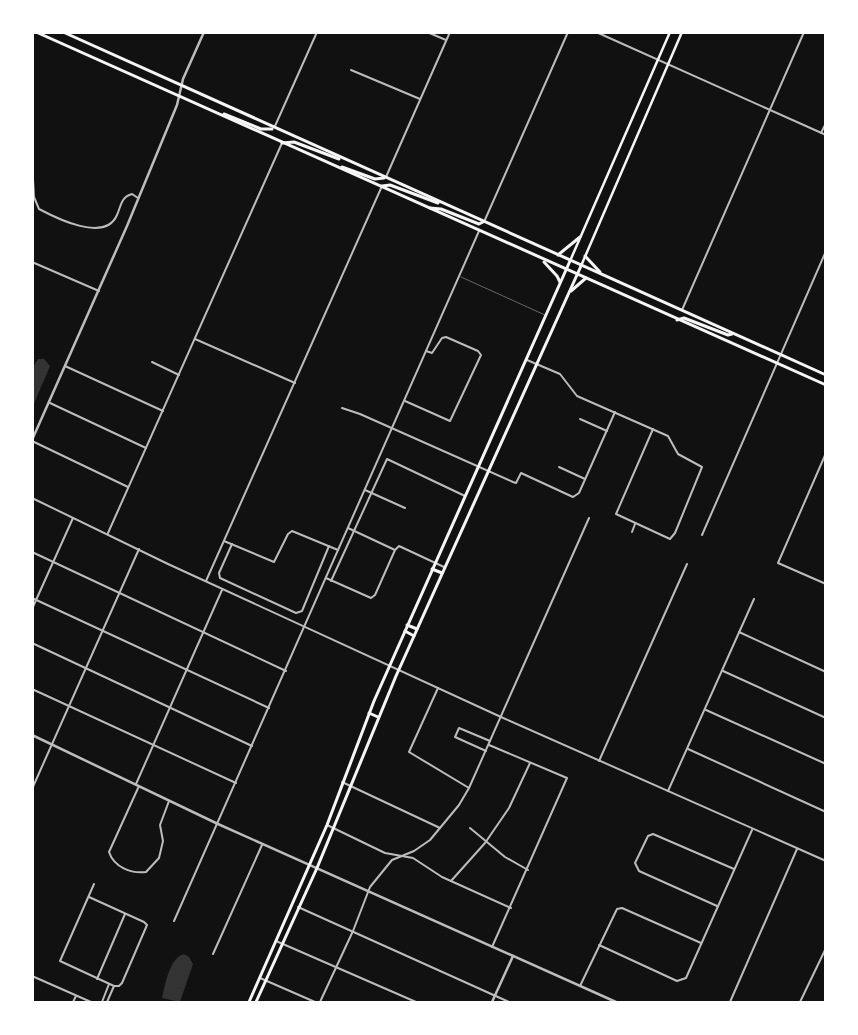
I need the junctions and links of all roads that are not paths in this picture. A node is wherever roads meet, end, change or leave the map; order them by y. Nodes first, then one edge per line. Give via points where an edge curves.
1 (36, 32) edge
2 (63, 32) edge
3 (204, 32) edge
4 (317, 32) edge
5 (427, 32) edge
6 (450, 32) edge
7 (568, 32) edge
8 (596, 32) edge
9 (670, 32) edge
10 (682, 32) edge
11 (804, 32) edge
12 (446, 40) junction
13 (658, 60) junction
14 (667, 65) junction
15 (351, 70) dead end
16 (181, 87) junction
17 (179, 96) junction
18 (420, 99) junction
19 (769, 110) junction
20 (211, 111) junction
21 (826, 123) edge
22 (274, 128) junction
23 (821, 133) junction
24 (826, 135) edge
25 (282, 142) junction
26 (32, 161) edge
27 (347, 161) junction
28 (334, 165) junction
29 (386, 178) junction
30 (382, 186) junction
31 (138, 198) junction
32 (443, 204) junction
33 (427, 207) junction
34 (484, 222) junction
35 (479, 231) junction
36 (580, 237) junction
37 (826, 251) edge
38 (558, 255) junction
39 (585, 256) junction
40 (541, 259) junction
41 (570, 261) junction
42 (32, 262) edge
43 (581, 266) junction
44 (565, 270) junction
45 (577, 275) junction
46 (605, 276) junction
47 (460, 277) junction
48 (586, 278) junction
49 (560, 282) junction
50 (99, 291) junction
51 (569, 293) junction
52 (682, 310) junction
53 (545, 315) junction
54 (677, 320) junction
55 (732, 334) junction
56 (195, 338) junction
57 (426, 352) junction
58 (779, 354) junction
59 (525, 358) junction
60 (152, 362) dead end
61 (775, 363) junction
62 (535, 364) junction
63 (65, 366) junction
64 (179, 375) junction
65 (826, 375) edge
66 (295, 383) junction
67 (826, 385) edge
68 (405, 401) junction
69 (50, 403) junction
70 (342, 408) dead end
71 (163, 411) junction
72 (615, 412) junction
73 (580, 419) dead end
74 (393, 429) junction
75 (652, 429) junction
76 (607, 431) junction
77 (32, 440) edge
78 (146, 448) junction
79 (826, 452) edge
80 (478, 466) junction
81 (559, 467) dead end
82 (488, 470) junction
83 (585, 479) junction
84 (128, 487) junction
85 (365, 490) junction
86 (372, 493) junction
87 (464, 496) junction
88 (32, 498) edge
89 (405, 508) dead end
90 (74, 517) junction
91 (589, 518) dead end
92 (635, 524) junction
93 (348, 528) junction
94 (355, 531) junction
95 (632, 532) dead end
96 (108, 533) junction
97 (702, 535) dead end
98 (224, 541) junction
99 (232, 544) junction
100 (329, 546) junction
101 (139, 549) junction
102 (338, 550) junction
103 (395, 550) junction
104 (32, 552) edge
105 (53, 562) junction
106 (435, 562) junction
107 (687, 564) dead end
108 (444, 567) junction
109 (432, 569) junction
110 (442, 574) junction
111 (326, 578) junction
112 (331, 580) junction
113 (206, 581) junction
114 (826, 584) edge
115 (223, 589) junction
116 (120, 593) junction
117 (32, 598) edge
118 (754, 599) dead end
119 (36, 600) junction
120 (32, 609) edge
121 (407, 625) junction
122 (305, 626) junction
123 (417, 629) junction
124 (103, 631) junction
125 (405, 632) junction
126 (739, 632) junction
127 (203, 633) junction
128 (414, 636) junction
129 (32, 643) edge
130 (390, 665) junction
131 (86, 668) junction
132 (186, 670) junction
133 (399, 670) junction
134 (286, 671) junction
135 (723, 671) junction
136 (826, 672) edge
137 (438, 688) junction
138 (32, 689) edge
139 (70, 706) junction
140 (170, 708) junction
141 (270, 708) junction
142 (706, 710) junction
143 (369, 713) junction
144 (378, 717) junction
145 (501, 717) junction
146 (826, 718) edge
147 (32, 735) edge
148 (490, 741) junction
149 (52, 744) junction
150 (153, 745) junction
151 (489, 745) junction
152 (252, 746) junction
153 (688, 749) junction
154 (486, 751) junction
155 (600, 761) junction
156 (530, 763) junction
157 (826, 764) edge
158 (342, 782) junction
159 (236, 783) junction
160 (137, 785) junction
161 (349, 786) junction
162 (32, 788) edge
163 (469, 788) junction
164 (668, 791) junction
165 (169, 800) junction
166 (826, 812) edge
167 (218, 824) junction
168 (327, 825) junction
169 (333, 828) junction
170 (440, 828) junction
171 (470, 828) dead end
172 (753, 829) junction
173 (485, 842) junction
174 (263, 843) junction
175 (797, 848) junction
176 (399, 855) junction
177 (826, 861) edge
178 (310, 865) junction
179 (317, 868) junction
180 (734, 869) junction
181 (528, 870) junction
182 (451, 881) junction
183 (94, 884) dead end
184 (369, 892) junction
185 (89, 896) junction
186 (717, 906) junction
187 (298, 907) junction
188 (511, 908) junction
189 (126, 913) junction
190 (174, 921) dead end
191 (353, 931) junction
192 (276, 941) junction
193 (282, 943) junction
194 (700, 943) junction
195 (599, 945) junction
196 (492, 947) junction
197 (826, 948) edge
198 (213, 954) dead end
199 (512, 956) junction
200 (336, 967) junction
201 (33, 977) edge
202 (260, 978) junction
203 (97, 979) junction
204 (266, 980) junction
205 (109, 984) junction
206 (114, 986) junction
207 (580, 986) junction
208 (76, 996) junction
209 (495, 996) junction
210 (610, 1001) edge
211 (73, 1002) edge
212 (91, 1002) edge
213 (102, 1002) edge
214 (107, 1002) edge
215 (249, 1002) edge
216 (256, 1002) edge
217 (315, 1002) edge
218 (320, 1002) edge
219 (416, 1002) edge
220 (492, 1002) edge
221 (509, 1002) edge
222 (616, 1002) edge
223 (730, 1002) edge
224 (800, 1002) edge

1 - 17 main road
2 - 16 main road
3 - 16 street
4 - 22 street
5 - 12 street
6 - 12 street
7 - 34 street
8 - 13 street
9 - 13 main road
10 - 14 main road
11 - 19 street
12 - 18 street
13 - 14 street
13 - 36 main road
14 - 19 street
14 - 39 main road
15 - 18 street
16 - 17 street
16 - 22 main road
17 - 20 main road
17 - 31 street
18 - 29 street
19 - 23 street
19 - 52 street
20 - 22 main road via 262,129
20 - 25 main road
21 - 23 street
22 - 27 main road
23 - 24 street
25 - 27 main road via 294,142 328,157
25 - 28 main road
25 - 56 street
26 - 31 street via 34,197 39,209 74,226 106,225 117,215 124,198 132,194
27 - 29 main road
28 - 29 main road via 375,179
28 - 30 main road
29 - 32 main road
30 - 32 main road via 390,185
30 - 33 main road
30 - 66 street
31 - 50 street
32 - 34 main road
33 - 34 main road via 479,224
33 - 35 main road
34 - 38 main road
35 - 40 main road
35 - 47 street
36 - 38 main road
36 - 41 main road
37 - 58 street
38 - 41 main road
39 - 43 main road
39 - 46 main road
40 - 44 main road
40 - 49 main road
41 - 43 main road
41 - 44 main road
42 - 50 street
43 - 45 main road
43 - 46 main road
44 - 45 main road
44 - 49 main road
45 - 48 main road
45 - 51 main road
46 - 52 main road
47 - 53 lane
47 - 57 street
48 - 51 main road
48 - 54 main road
49 - 53 main road
50 - 63 street
51 - 62 main road
52 - 55 main road
53 - 59 main road
54 - 55 main road via 684,318
54 - 61 main road
55 - 58 main road
56 - 64 street
56 - 66 street
57 - 68 street
57 - 68 street via 432,353 446,336 481,355 450,421
58 - 61 street
58 - 65 main road
59 - 62 street
59 - 80 main road
60 - 64 street
61 - 67 main road
61 - 97 street
62 - 72 street via 560,374 578,396
62 - 82 main road
63 - 69 street
63 - 71 street
64 - 71 street
66 - 98 street
68 - 74 street
69 - 77 street
69 - 78 street
70 - 74 street
71 - 78 street
72 - 75 street
72 - 76 street
73 - 76 street
74 - 80 street
74 - 85 street
75 - 92 street via 616,510 619,517
75 - 92 street via 668,436 678,454 700,465 702,471 673,536 667,538
76 - 83 street
77 - 84 street
78 - 84 street
79 - 114 street via 778,563
80 - 82 street
80 - 87 main road
81 - 83 street
82 - 83 street via 516,484 521,473 573,497 579,493
82 - 108 main road
84 - 96 street
85 - 86 street
85 - 93 street
86 - 87 street via 387,459
86 - 89 street
86 - 94 street
87 - 106 main road
88 - 90 street
90 - 96 street
90 - 105 street
91 - 145 street
92 - 95 street
93 - 94 street
93 - 102 street
94 - 103 street
94 - 112 street
96 - 101 street
98 - 99 street
98 - 113 street
99 - 100 street via 274,562 292,531
99 - 100 street via 219,573 220,578 296,613 302,612
100 - 102 street
101 - 113 street
101 - 116 street
102 - 111 street
103 - 106 street via 399,546
103 - 112 street via 373,597
104 - 105 street
105 - 116 street
105 - 119 street
106 - 108 street
106 - 109 main road
107 - 155 street
108 - 110 main road
109 - 110 main road
109 - 121 main road
110 - 123 main road
111 - 112 street
111 - 122 street
113 - 115 street
115 - 122 street
115 - 127 street
116 - 124 street
116 - 127 street
117 - 119 street
118 - 126 street
119 - 120 street
119 - 124 street
121 - 123 main road
121 - 125 main road
122 - 130 street
122 - 134 street
123 - 128 main road
124 - 131 street
124 - 132 street
125 - 128 main road
125 - 130 main road
126 - 135 street
126 - 136 street
127 - 132 street
127 - 134 street
128 - 133 main road
129 - 131 street
130 - 133 street
130 - 143 main road
131 - 139 street
131 - 140 street
132 - 140 street
132 - 141 street
133 - 137 street
133 - 144 main road
134 - 141 street
135 - 142 street
135 - 146 street
137 - 145 street
137 - 163 street via 409,752
138 - 139 street
139 - 149 street
139 - 150 street
140 - 150 street
140 - 152 street
141 - 152 street
142 - 153 street
142 - 157 street
143 - 144 main road
143 - 158 main road
144 - 161 main road
145 - 148 street
145 - 155 street
147 - 149 street
148 - 151 street
148 - 154 street via 459,728 455,737
149 - 160 street
149 - 162 street
150 - 159 street
150 - 160 street
151 - 154 street
151 - 156 street
152 - 159 street
153 - 164 street
153 - 166 street
154 - 163 street
155 - 164 street
156 - 173 street via 509,808
156 - 181 street via 567,778
158 - 161 street
158 - 168 main road
159 - 167 street
160 - 165 street
160 - 165 street via 109,852 118,865 137,873 146,872 159,858 163,841 160,825
161 - 169 main road
161 - 170 street
163 - 170 street
164 - 172 street
165 - 167 street
167 - 174 street
167 - 190 street
168 - 169 street
168 - 178 main road
169 - 176 street via 385,853
169 - 179 main road
170 - 176 street via 414,851
171 - 173 street
172 - 175 street
172 - 180 street
173 - 181 street
173 - 182 street
174 - 178 street
174 - 198 street
175 - 177 street
175 - 223 street
176 - 182 street via 413,858
176 - 184 street
178 - 179 street
178 - 192 main road
179 - 184 street
179 - 187 main road
180 - 186 street
180 - 186 street via 653,834 648,836 635,863 639,870
181 - 188 street
182 - 188 street
183 - 185 street
184 - 191 street
184 - 196 street
185 - 189 street
185 - 203 street via 60,961
186 - 194 street
187 - 191 street
187 - 193 main road
188 - 196 street
189 - 203 street
189 - 206 street via 147,925 122,983
191 - 200 street
191 - 209 street
192 - 193 street
192 - 202 main road
193 - 200 street
193 - 204 main road
194 - 195 street via 622,908 614,913
194 - 195 street via 686,978 677,982
195 - 207 street
196 - 199 street
197 - 224 street
199 - 207 street
199 - 209 street
200 - 218 street
200 - 219 street
201 - 208 street
202 - 204 street
202 - 215 main road
203 - 205 street
204 - 216 main road
204 - 217 street
205 - 206 street
205 - 213 street
206 - 214 street
207 - 210 street
208 - 211 street
208 - 212 street
209 - 220 street
209 - 221 street
210 - 222 street

